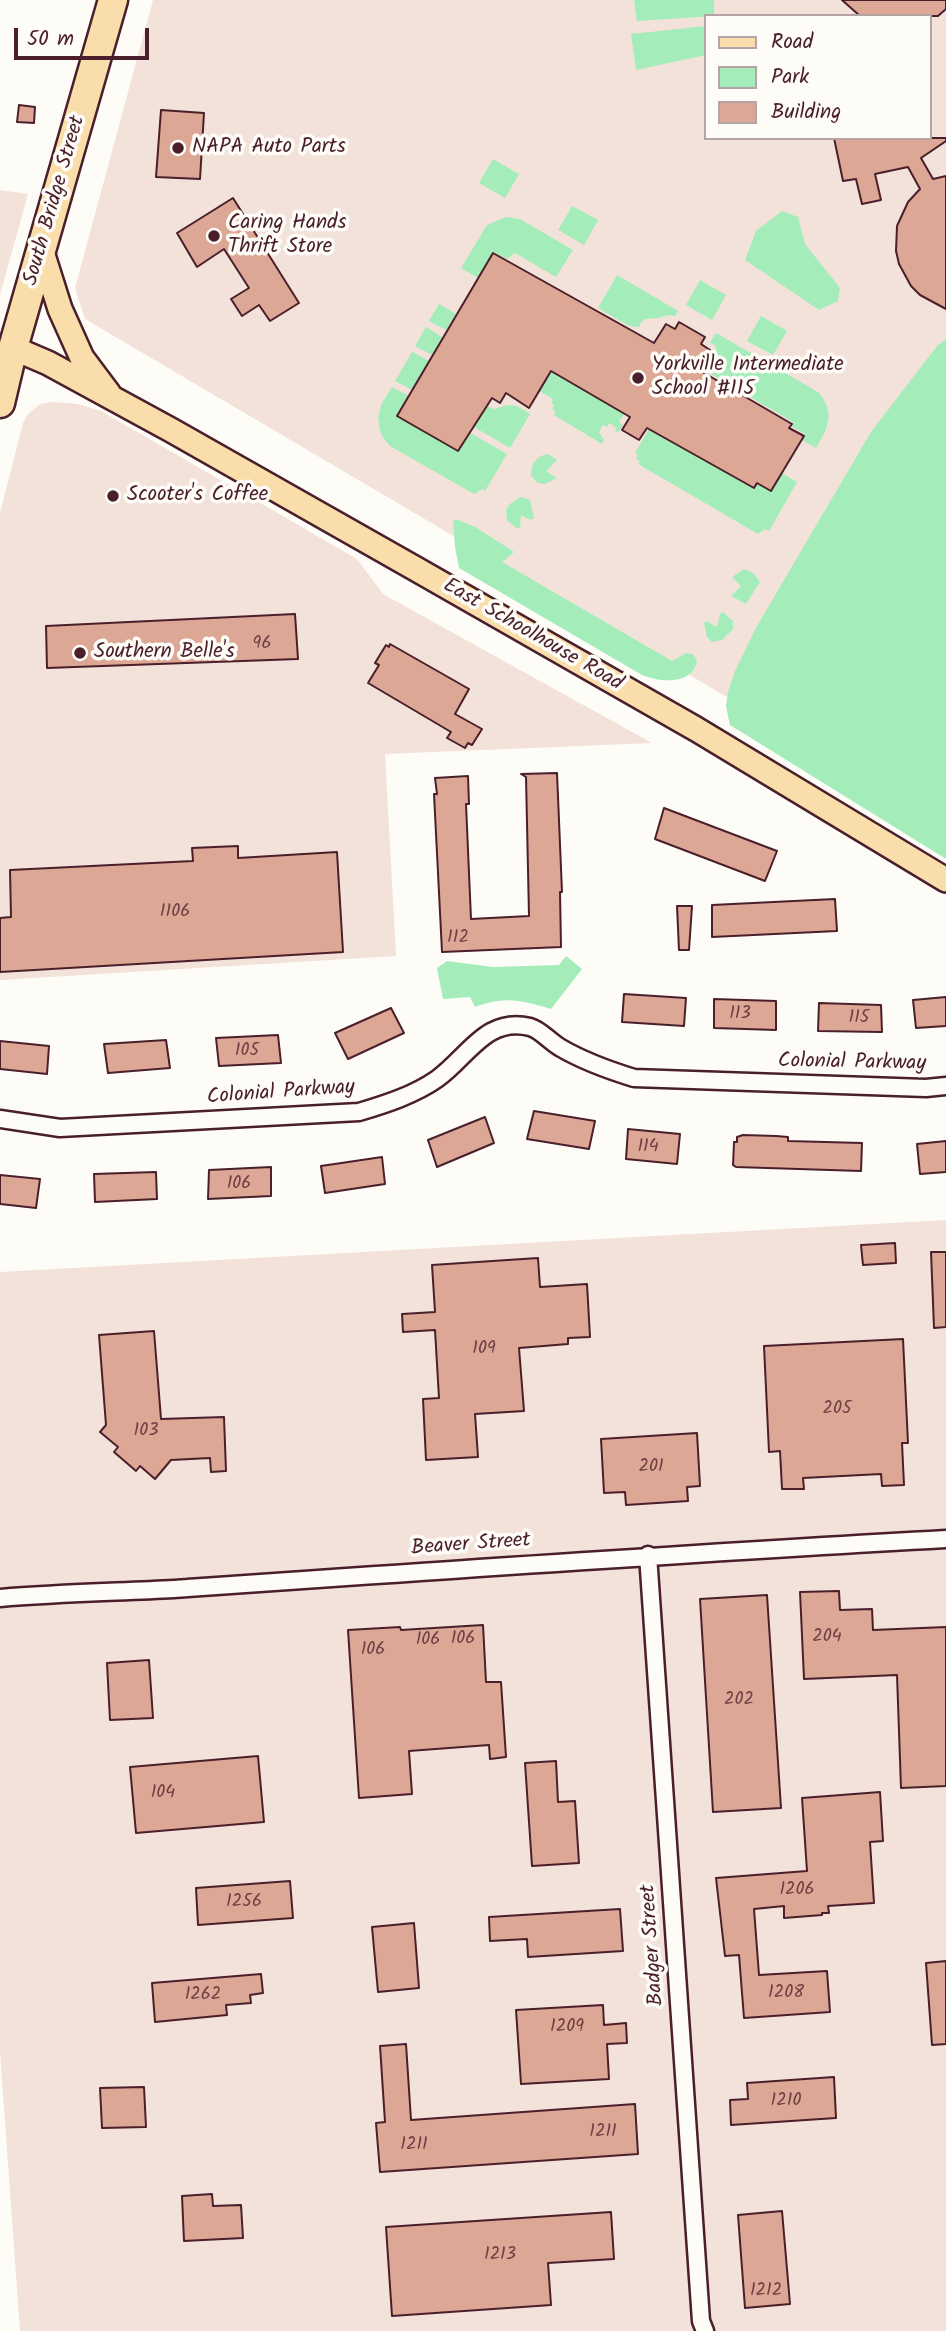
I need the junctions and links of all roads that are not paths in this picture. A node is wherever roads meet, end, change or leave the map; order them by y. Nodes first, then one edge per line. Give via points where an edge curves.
1 (113, 0) edge
2 (42, 253) junction
3 (13, 348) junction
4 (113, 400) junction
5 (0, 403) edge
6 (946, 880) edge
7 (946, 1086) edge
8 (0, 1119) edge
9 (946, 1539) edge
10 (648, 1555) junction
11 (0, 1598) edge
12 (705, 2331) edge

1 - 2 highway, South Bridge Street
2 - 3 highway, South Bridge Street
2 - 4 main road, East Schoolhouse Road via 82,358
3 - 4 main road, East Schoolhouse Road
3 - 5 highway, South Bridge Street
4 - 6 main road, East Schoolhouse Road via 696,729
7 - 8 street, Colonial Parkway via 634,1078 591,1065 534,1028 513,1024 494,1029 438,1078 398,1100 359,1112 60,1128
9 - 10 street, Beaver Street
10 - 11 street, Beaver Street
10 - 12 street, Badger Street

